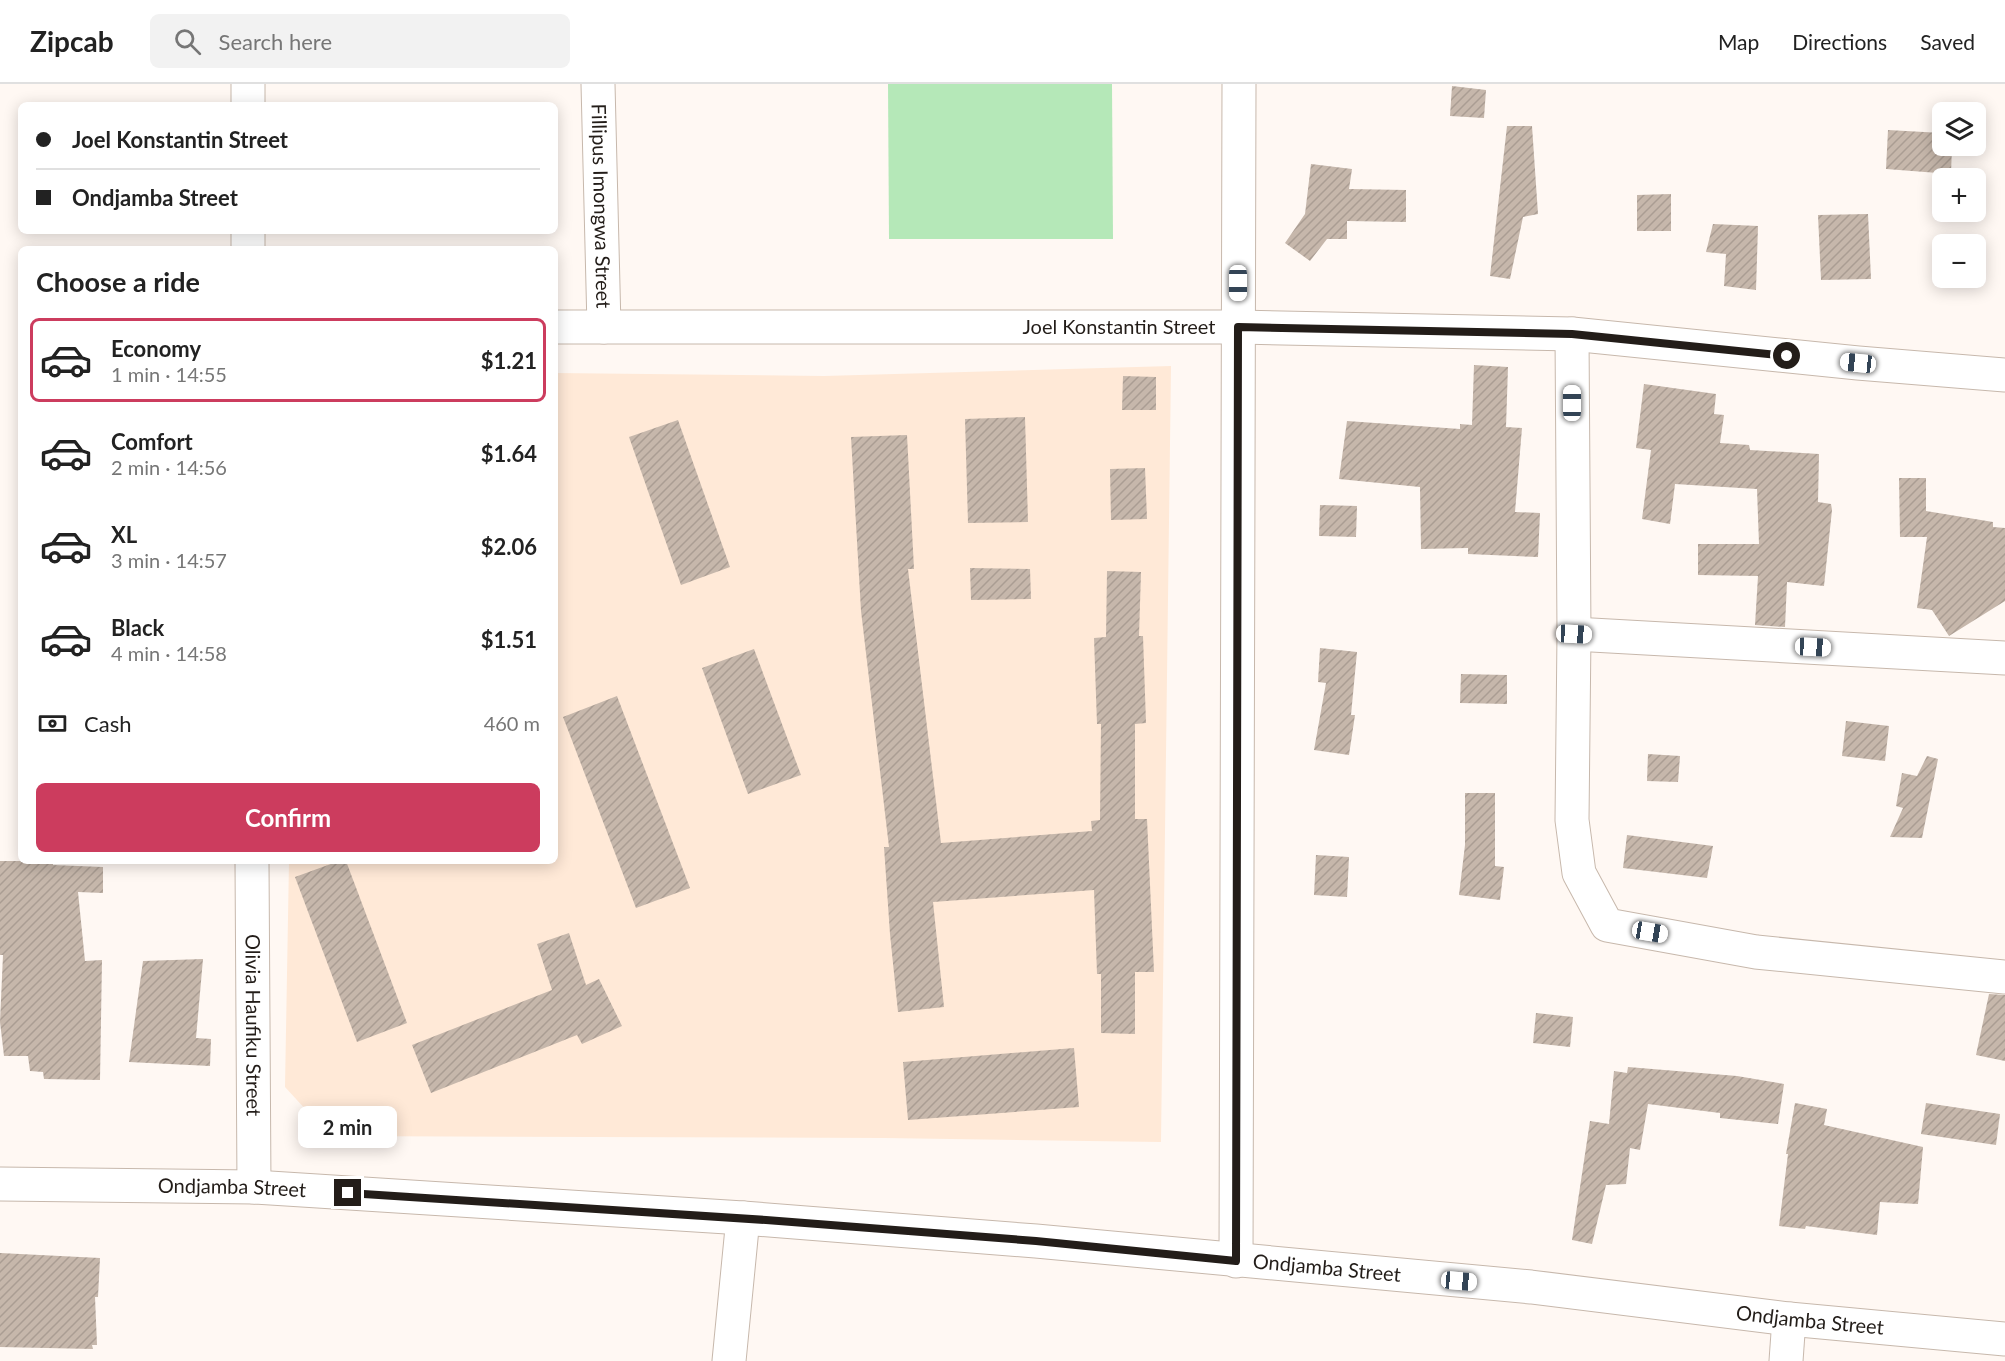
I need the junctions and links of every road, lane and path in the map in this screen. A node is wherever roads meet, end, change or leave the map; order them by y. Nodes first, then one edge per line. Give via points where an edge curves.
1 (248, 84) edge
2 (598, 84) edge
3 (1239, 84) edge
4 (248, 102) edge
5 (558, 327) edge
6 (604, 327) junction
7 (1238, 327) junction
8 (1572, 334) junction
9 (2005, 375) edge
10 (1574, 634) junction
11 (2005, 658) edge
12 (252, 864) edge
13 (2005, 977) edge
14 (0, 1184) edge
15 (255, 1187) junction
16 (744, 1218) junction
17 (1236, 1261) junction
18 (1789, 1319) junction
19 (2005, 1339) edge
20 (729, 1361) edge
21 (1786, 1361) edge

1 - 4 street
2 - 6 street, Fillipus Imongwa Street
3 - 7 street
5 - 6 street, Joel Konstantin Street
6 - 7 street, Joel Konstantin Street
7 - 8 street, Joel Konstantin Street
7 - 17 street
8 - 9 street, Joel Konstantin Street
8 - 10 street
10 - 11 street
10 - 13 street via 1572,820 1580,873 1607,925 1756,952
12 - 15 street, Olivia Haufiku Street
14 - 15 street, Ondjamba Street
15 - 16 street, Ondjamba Street
16 - 17 street, Ondjamba Street
16 - 20 street
17 - 18 street, Ondjamba Street via 1531,1287
18 - 19 street, Ondjamba Street
18 - 21 street

